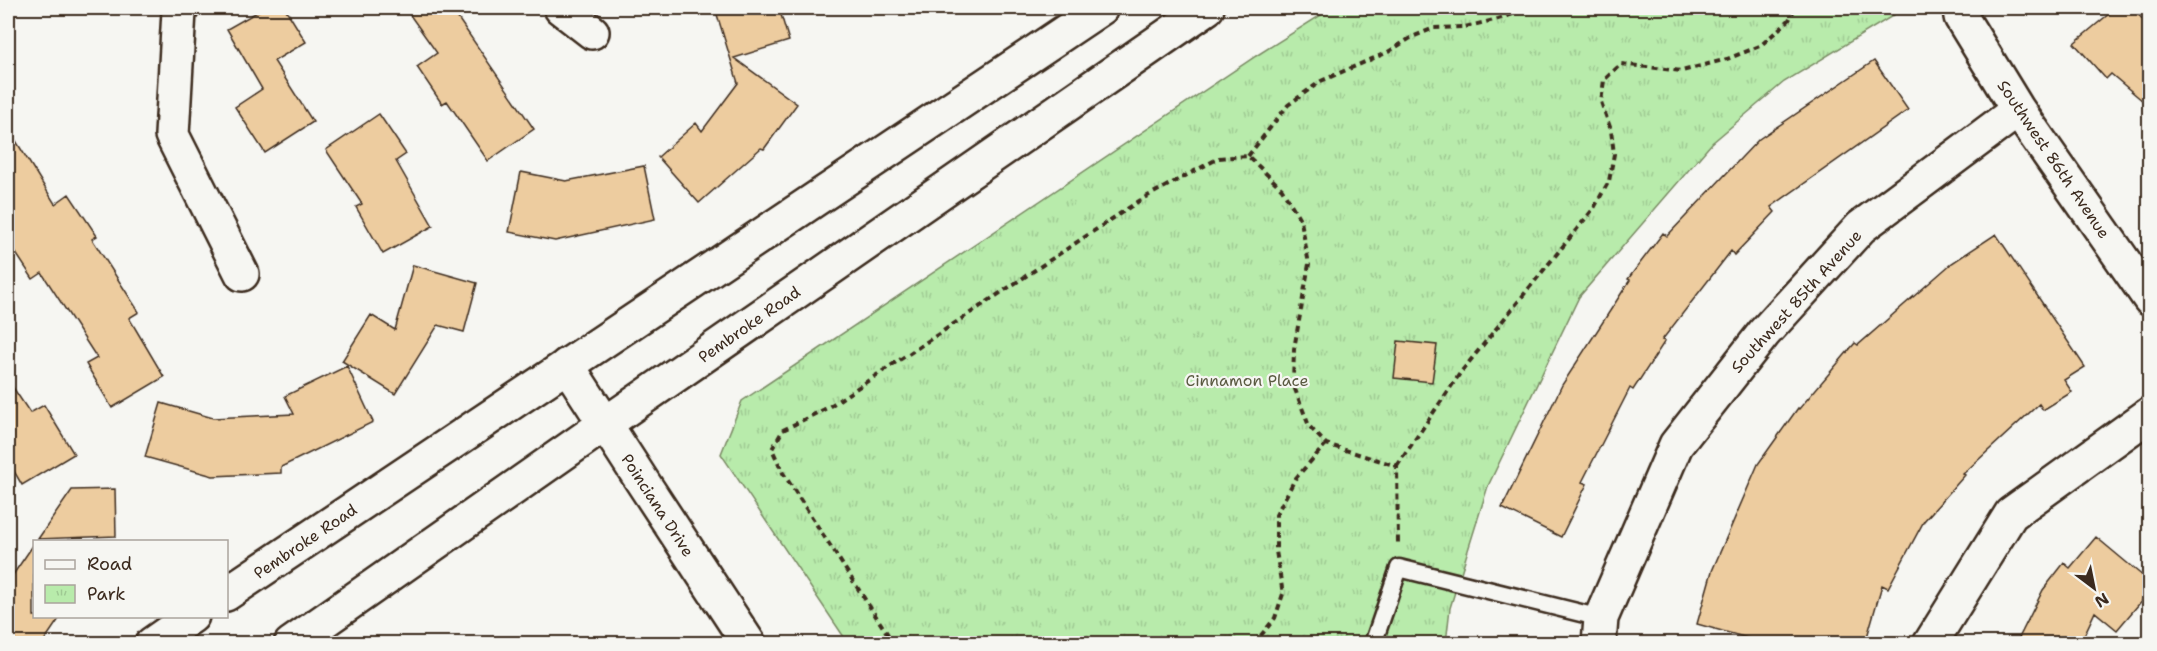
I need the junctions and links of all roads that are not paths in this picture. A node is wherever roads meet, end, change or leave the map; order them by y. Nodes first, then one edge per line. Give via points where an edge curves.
1 (182, 8) edge
2 (561, 8) edge
3 (1101, 8) edge
4 (1207, 8) edge
5 (1960, 10) edge
6 (592, 32) dead end
7 (2018, 110) junction
8 (242, 274) dead end
9 (2150, 299) edge
10 (567, 365) junction
11 (2150, 414) edge
12 (605, 423) junction
13 (228, 593) edge
14 (189, 618) edge
15 (1600, 631) edge
16 (152, 644) edge
17 (291, 644) edge
18 (749, 644) edge
19 (1373, 644) edge
20 (1930, 644) edge

1 - 8 main road via 172,135
2 - 6 main road
3 - 10 main road, Pembroke Road
4 - 12 main road, Pembroke Road
5 - 7 main road, Southwest 86th Avenue
7 - 9 main road, Southwest 86th Avenue
7 - 15 main road, Southwest 85th Avenue via 1861,227 1764,333 1676,445
10 - 12 main road, Poinciana Drive
10 - 13 main road, Pembroke Road
11 - 20 main road via 2011,514
12 - 17 main road, Pembroke Road
12 - 18 main road, Poinciana Drive
14 - 16 main road
15 - 19 lane via 1399,568

